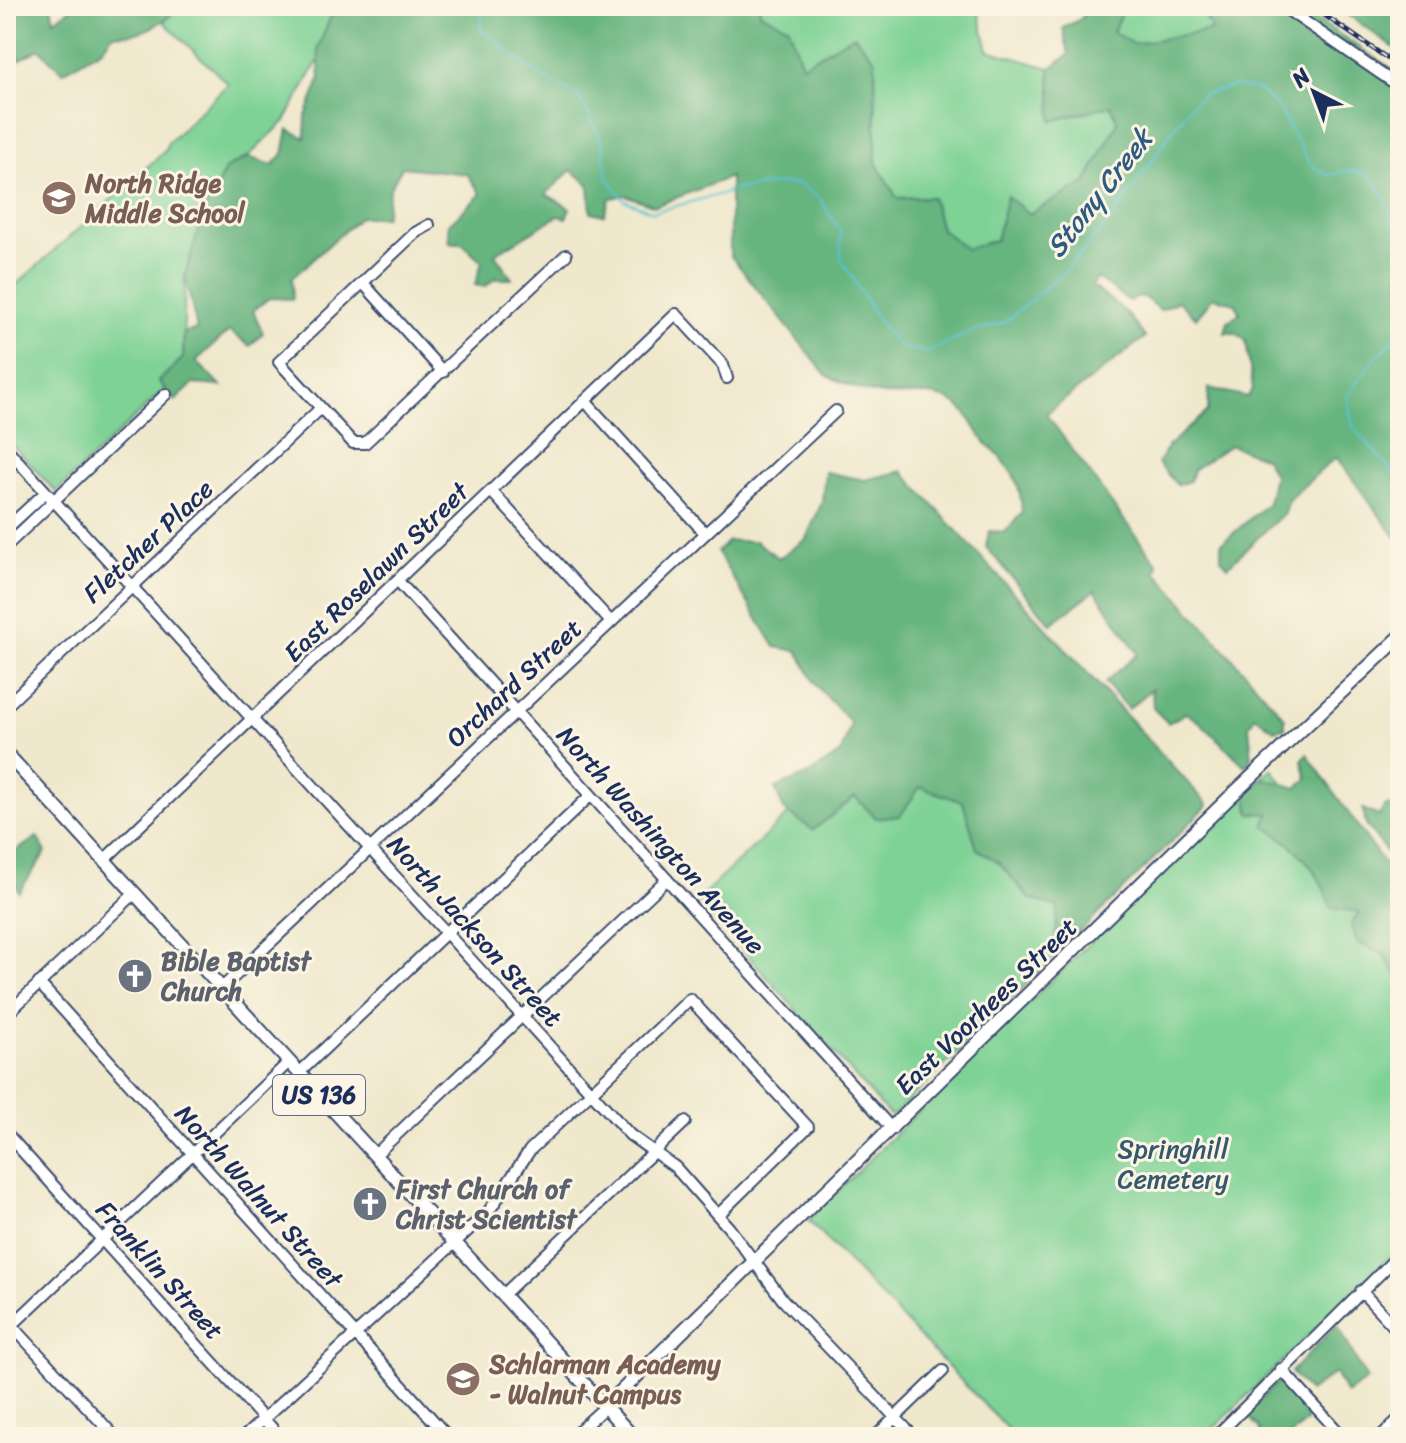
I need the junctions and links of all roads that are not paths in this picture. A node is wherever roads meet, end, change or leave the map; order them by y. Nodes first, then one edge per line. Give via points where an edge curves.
1 (1282, 6) edge
2 (1400, 87) edge
3 (429, 225) dead end
4 (566, 255) dead end
5 (363, 283) junction
6 (443, 372) junction
7 (727, 378) dead end
8 (166, 394) dead end
9 (586, 402) junction
10 (321, 408) junction
11 (836, 411) dead end
12 (6, 448) edge
13 (492, 492) junction
14 (50, 496) junction
15 (6, 529) edge
16 (704, 532) junction
17 (6, 546) edge
18 (398, 581) junction
19 (132, 587) junction
20 (611, 622) junction
21 (1400, 637) edge
22 (6, 706) edge
23 (516, 711) junction
24 (253, 720) junction
25 (6, 753) edge
26 (591, 795) junction
27 (371, 848) junction
28 (104, 860) junction
29 (667, 879) junction
30 (135, 893) junction
31 (446, 933) junction
32 (39, 983) junction
33 (222, 988) junction
34 (6, 1015) edge
35 (522, 1016) junction
36 (289, 1062) junction
37 (299, 1073) junction
38 (590, 1093) junction
39 (685, 1122) dead end
40 (892, 1129) junction
41 (6, 1133) edge
42 (653, 1153) junction
43 (193, 1154) junction
44 (375, 1155) junction
45 (718, 1215) junction
46 (103, 1240) junction
47 (454, 1243) junction
48 (1400, 1254) edge
49 (754, 1263) junction
50 (1361, 1291) junction
51 (503, 1295) junction
52 (8, 1325) edge
53 (1400, 1333) edge
54 (354, 1334) junction
55 (1281, 1369) junction
56 (943, 1371) dead end
57 (605, 1407) junction
58 (896, 1417) junction
59 (1400, 1418) edge
60 (264, 1419) junction
61 (115, 1437) edge
62 (244, 1437) edge
63 (280, 1437) edge
64 (448, 1437) edge
65 (572, 1437) edge
66 (633, 1437) edge
67 (875, 1437) edge
68 (914, 1437) edge
69 (1215, 1437) edge
70 (1343, 1437) edge
71 (1380, 1437) edge

1 - 2 street
3 - 5 street
4 - 6 street
5 - 6 street
5 - 10 street via 279,362
6 - 10 street via 365,443 353,443
7 - 9 street, East Roselawn Street via 723,365 676,314
8 - 14 street
9 - 13 street, East Roselawn Street
9 - 16 street
10 - 19 street, Fletcher Place
11 - 16 street, Orchard Street
12 - 14 street, North Jackson Street
13 - 18 street, East Roselawn Street
13 - 20 street
14 - 15 street
14 - 17 street
14 - 19 street, North Jackson Street
16 - 20 street, Orchard Street
18 - 23 street, North Washington Avenue
18 - 24 street, East Roselawn Street
19 - 22 street, Fletcher Place
19 - 24 street, North Jackson Street
20 - 23 street, Orchard Street
21 - 40 main road, East Voorhees Street
23 - 26 street, North Washington Avenue
23 - 27 street, Orchard Street
24 - 27 street, North Jackson Street
24 - 28 street, East Roselawn Street
25 - 28 main road, US 136
26 - 29 street, North Washington Avenue
26 - 31 street
27 - 31 street, North Jackson Street
27 - 33 street, Orchard Street
28 - 30 main road, US 136
29 - 35 street
29 - 40 street, North Washington Avenue
30 - 32 street
30 - 33 main road, US 136
31 - 35 street, North Jackson Street
31 - 37 street
32 - 34 street
32 - 43 street, North Walnut Street
33 - 36 main road, US 136
35 - 38 street, North Jackson Street
35 - 44 street
36 - 37 main road, US 136
36 - 43 street
37 - 44 main road, US 136
38 - 42 street, North Jackson Street
38 - 45 street via 690,999 808,1127
38 - 47 street via 530,1150 489,1211
39 - 42 street
40 - 49 main road, East Voorhees Street
41 - 46 street, Franklin Street
42 - 45 street, North Jackson Street via 675,1167
42 - 51 street
43 - 46 street
43 - 54 street, North Walnut Street
44 - 47 main road, US 136
45 - 49 street, North Jackson Street
46 - 52 street
46 - 60 street, Franklin Street
47 - 51 main road, US 136
47 - 54 street
48 - 50 street
49 - 57 main road, East Voorhees Street
49 - 58 street, North Jackson Street
50 - 53 street
50 - 55 street
51 - 57 main road, US 136
52 - 61 street
54 - 60 street
54 - 64 street, North Walnut Street
55 - 69 street
55 - 70 street
56 - 58 street
57 - 65 street
57 - 66 main road, US 136
58 - 67 street
58 - 68 street, North Jackson Street
59 - 71 street
60 - 62 street
60 - 63 street, Franklin Street

